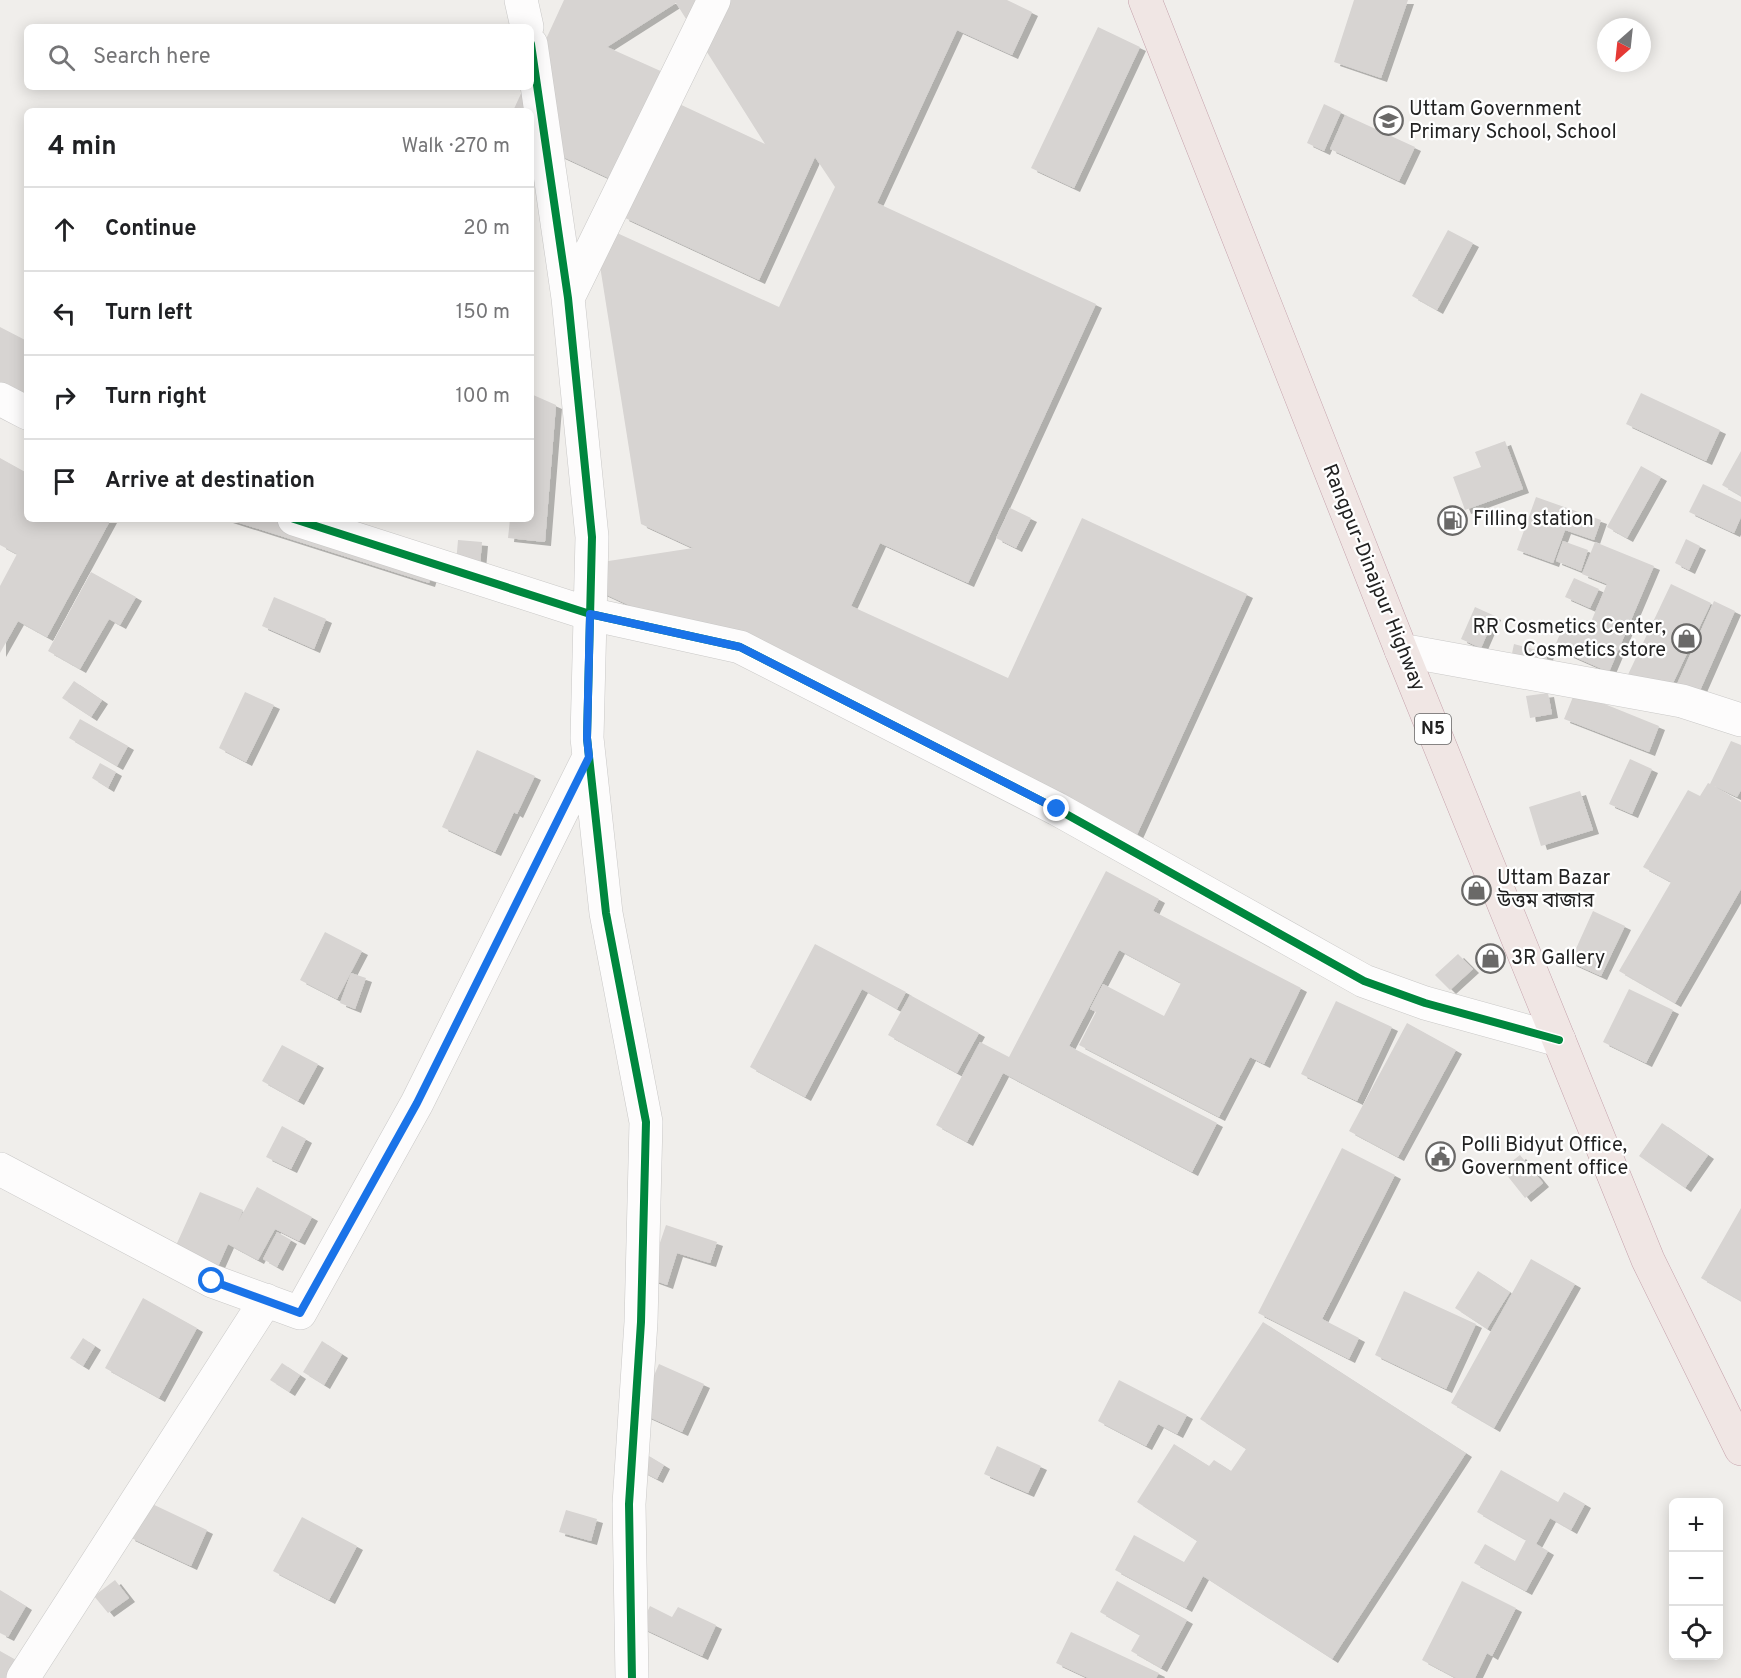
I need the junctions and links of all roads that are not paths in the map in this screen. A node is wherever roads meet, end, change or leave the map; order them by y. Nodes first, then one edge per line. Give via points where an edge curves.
1 (520, 0) edge
2 (714, 0) edge
3 (1145, 0) edge
4 (526, 24) edge
5 (534, 65) edge
6 (568, 298) junction
7 (0, 399) edge
8 (24, 411) edge
9 (303, 522) edge
10 (590, 614) junction
11 (1401, 650) junction
12 (1741, 720) edge
13 (589, 757) junction
14 (1559, 1040) junction
15 (0, 1169) edge
16 (266, 1300) junction
17 (1741, 1449) edge
18 (23, 1678) edge
19 (632, 1678) edge

1 - 4 street
2 - 6 street
3 - 11 highway, Rangpur-Dinajpur Highway / N5
5 - 6 street
6 - 10 street via 592,537
7 - 8 street
9 - 10 street
10 - 13 street
10 - 14 street via 740,647 1057,809 1364,981 1425,1003
11 - 12 street via 1682,701
11 - 14 highway, Rangpur-Dinajpur Highway / N5
13 - 16 street via 417,1103 300,1313
13 - 19 street via 606,913 646,1122 629,1504
14 - 17 highway, Rangpur-Dinajpur Highway / N5 via 1648,1260
15 - 16 street via 212,1281
16 - 18 street

